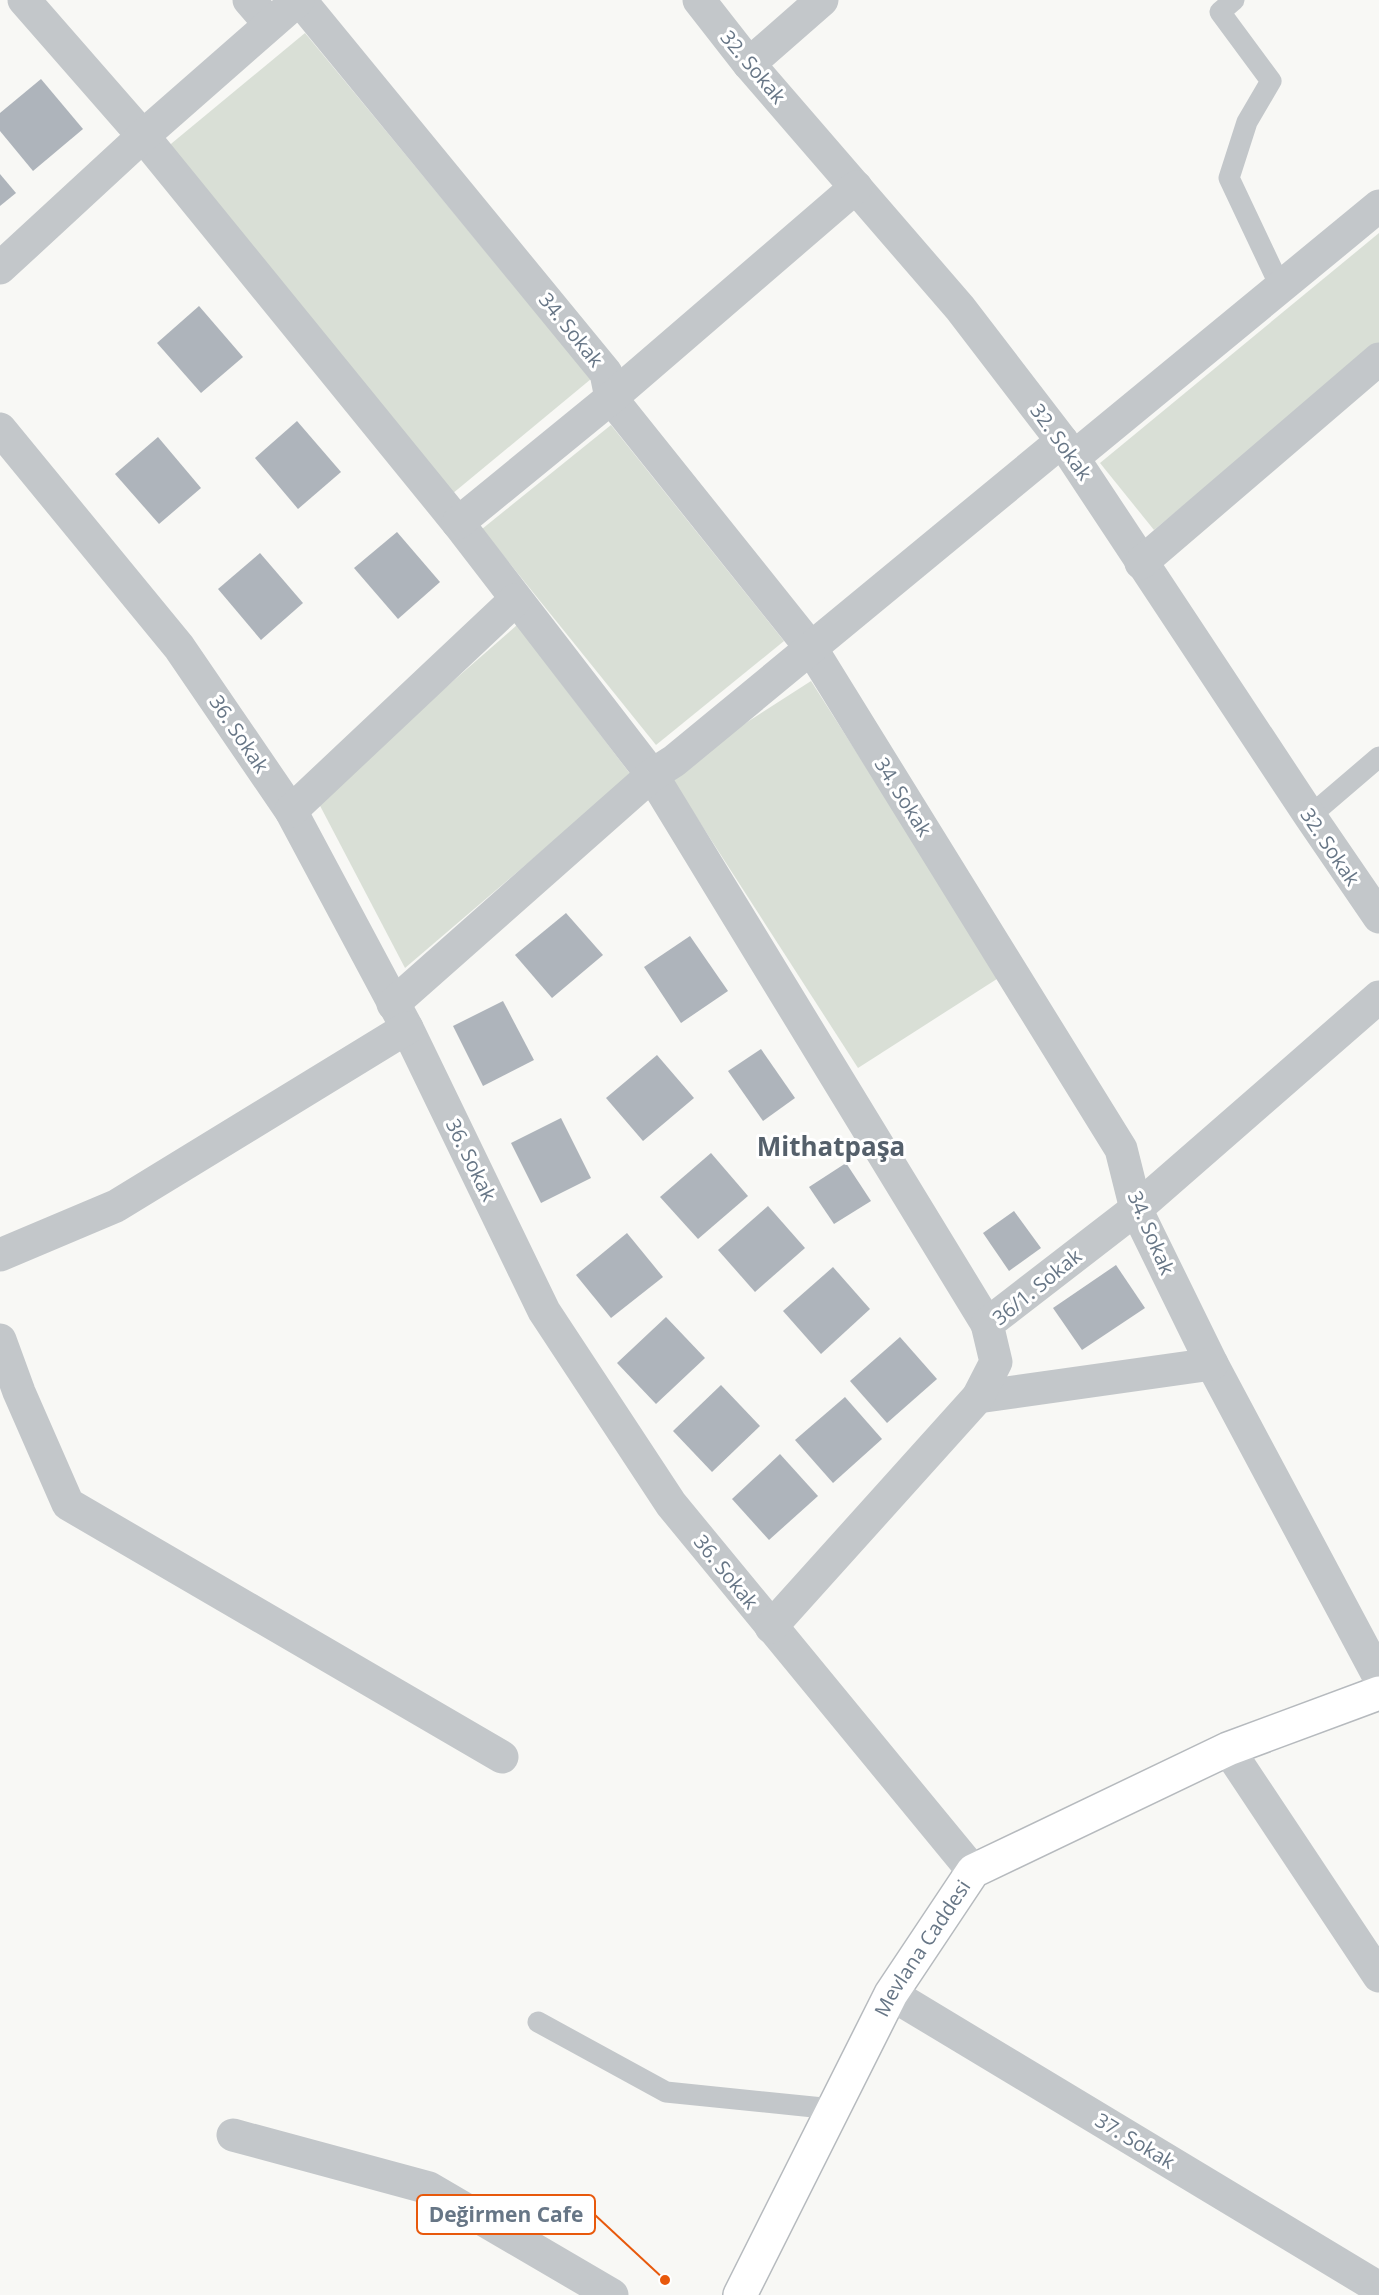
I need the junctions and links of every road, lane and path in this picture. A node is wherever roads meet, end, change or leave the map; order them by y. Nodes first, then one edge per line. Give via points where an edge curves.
1 (24, 0) edge
2 (299, 0) edge
3 (699, 0) edge
4 (822, 0) edge
5 (1234, 0) edge
6 (259, 12) edge
7 (749, 64) junction
8 (143, 136) junction
9 (856, 187) junction
10 (1379, 206) edge
11 (0, 268) edge
12 (1280, 286) junction
13 (1379, 359) edge
14 (611, 398) junction
15 (0, 429) edge
16 (1068, 449) junction
17 (458, 523) junction
18 (1141, 563) junction
19 (515, 600) junction
20 (811, 648) junction
21 (1379, 757) edge
22 (652, 775) junction
23 (291, 811) junction
24 (1310, 816) junction
25 (1379, 917) edge
26 (1379, 997) edge
27 (400, 1016) junction
28 (1136, 1209) junction
29 (0, 1255) edge
30 (987, 1324) junction
31 (0, 1340) edge
32 (1212, 1364) junction
33 (978, 1397) junction
34 (771, 1627) junction
35 (1379, 1677) edge
36 (1379, 1693) edge
37 (1228, 1749) junction
38 (502, 1757) dead end
39 (973, 1871) junction
40 (1379, 1976) edge
41 (891, 1994) junction
42 (538, 2022) dead end
43 (833, 2109) junction
44 (232, 2135) dead end
45 (1379, 2288) edge
46 (612, 2295) edge
47 (740, 2295) edge

1 - 8 street
2 - 6 street
2 - 14 street, 34. Sokak via 606,373
3 - 7 street, 32. Sokak
4 - 7 street
5 - 12 lane via 1220,12 1271,81 1247,122 1229,178
6 - 8 street
7 - 9 street, 32. Sokak
8 - 11 street
8 - 17 street
9 - 14 street
9 - 16 street, 32. Sokak via 960,308
10 - 12 street
12 - 16 street
13 - 18 street
14 - 17 street
14 - 20 street, 34. Sokak
15 - 23 street, 36. Sokak via 179,647
16 - 18 street, 32. Sokak
16 - 20 street
17 - 19 street
18 - 24 street, 32. Sokak
19 - 22 street
19 - 23 street
20 - 22 street
20 - 28 street, 34. Sokak via 1121,1149
21 - 24 lane
22 - 27 street
22 - 30 street
23 - 27 street, 36. Sokak
24 - 25 street, 32. Sokak
26 - 28 street, 36/1. Sokak
27 - 29 street via 116,1206
27 - 34 street, 36. Sokak via 544,1311 671,1504
28 - 30 street, 36/1. Sokak
28 - 32 street, 34. Sokak
30 - 33 street, 36/1. Sokak via 996,1362
31 - 38 street via 68,1504
32 - 33 street
32 - 35 street, 34. Sokak
33 - 34 street, 36/1. Sokak
34 - 39 street, 36. Sokak
36 - 37 main road, Mevlana Caddesi
37 - 39 main road, Mevlana Caddesi
37 - 40 street
39 - 41 main road, Mevlana Caddesi
41 - 43 main road, Mevlana Caddesi
41 - 45 street, 37. Sokak
42 - 43 lane via 666,2092
43 - 47 main road, Mevlana Caddesi
44 - 46 street via 429,2188

